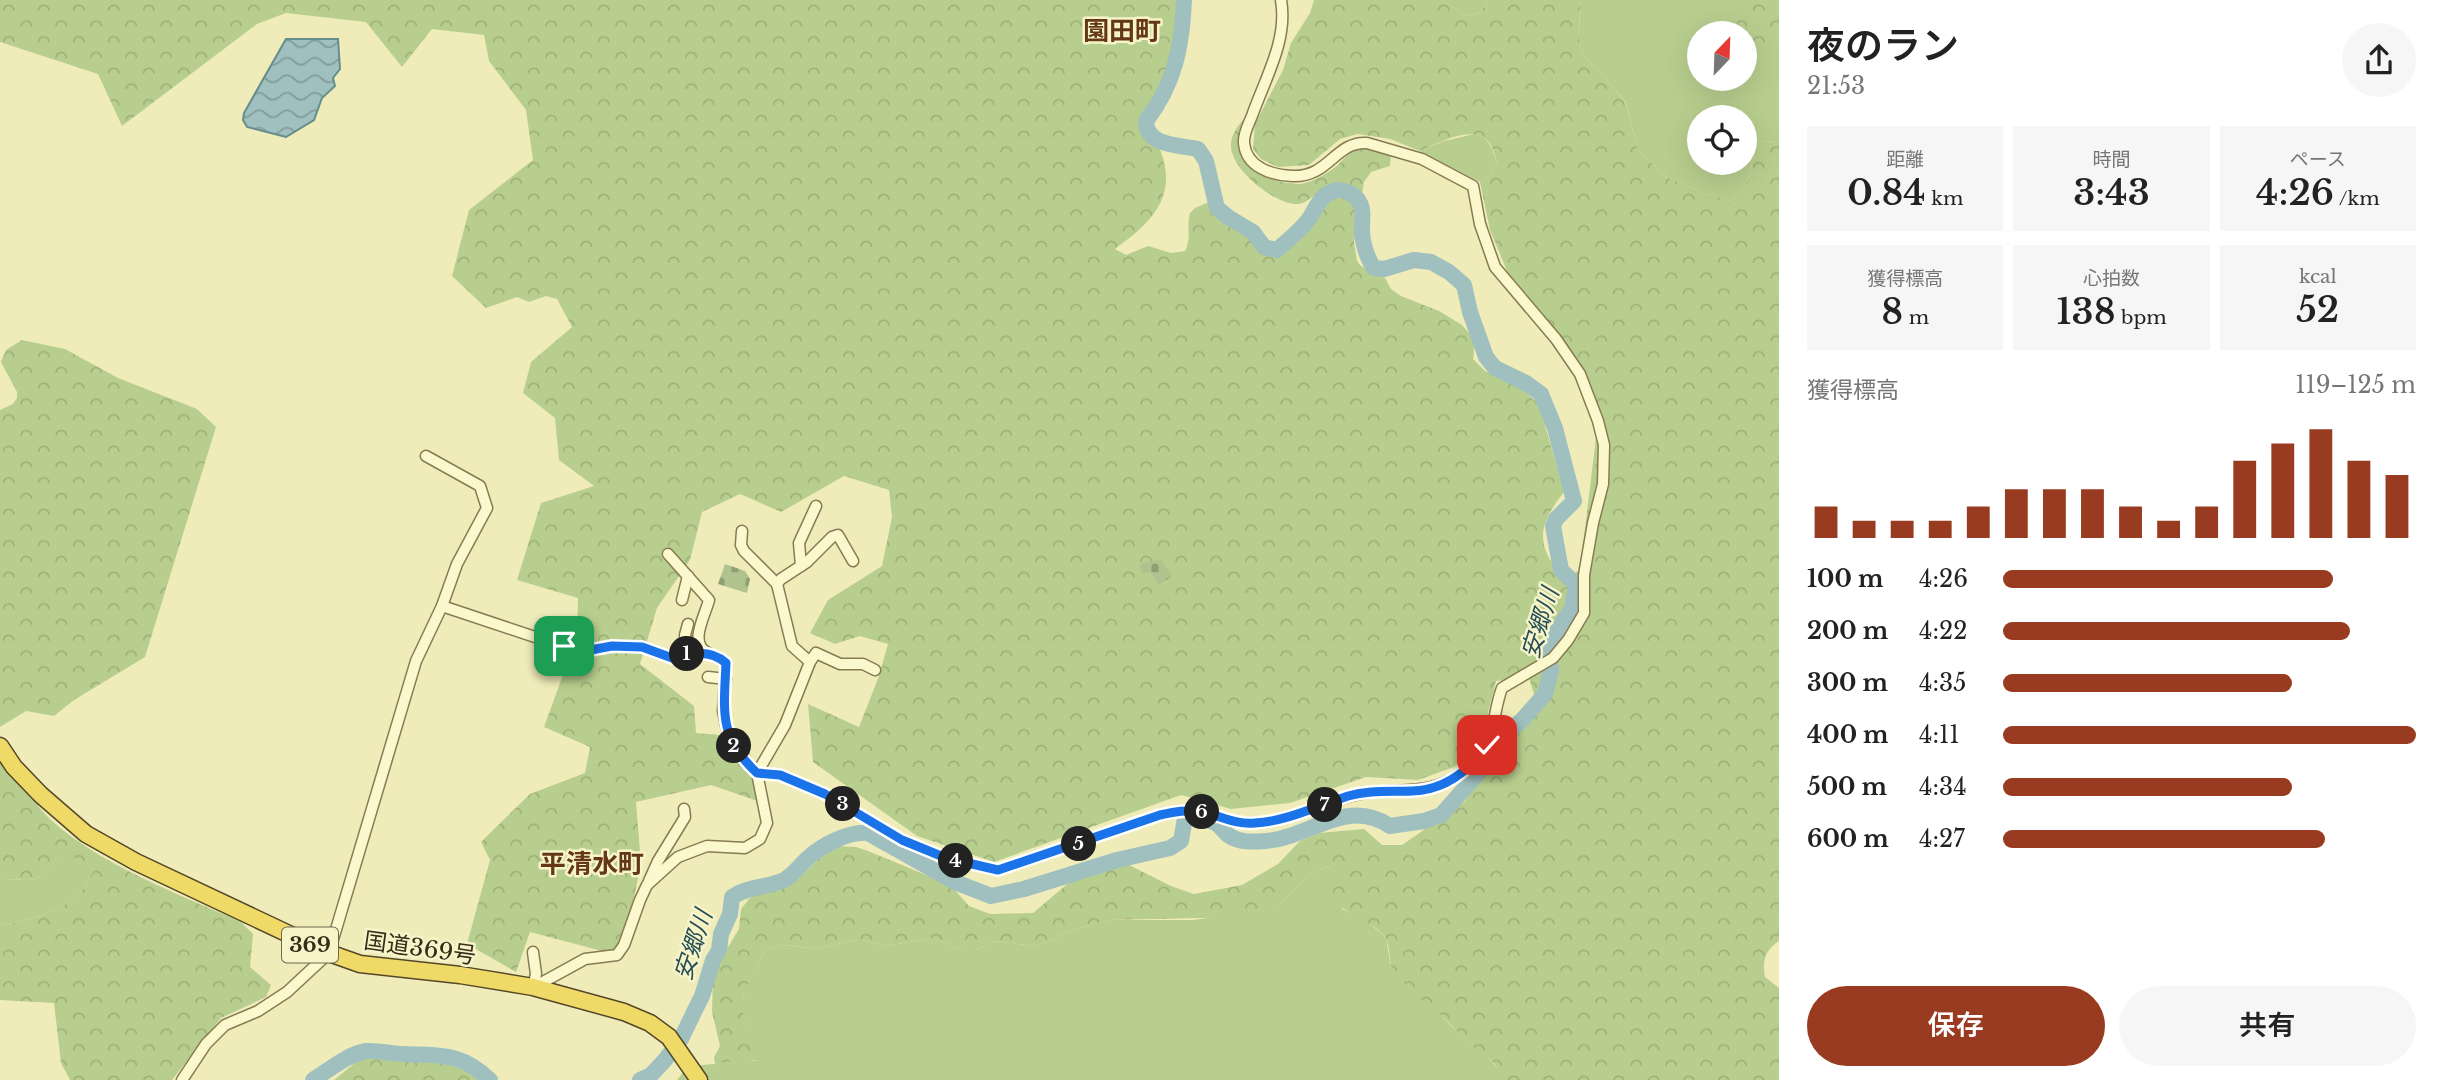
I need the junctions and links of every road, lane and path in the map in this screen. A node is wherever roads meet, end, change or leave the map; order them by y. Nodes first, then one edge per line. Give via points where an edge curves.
1 (1281, 0) edge
2 (426, 456) dead end
3 (817, 506) dead end
4 (742, 531) dead end
5 (668, 554) dead end
6 (853, 561) dead end
7 (801, 566) junction
8 (688, 576) junction
9 (777, 584) junction
10 (682, 600) dead end
11 (442, 606) junction
12 (688, 624) dead end
13 (700, 647) junction
14 (709, 654) junction
15 (810, 662) junction
16 (875, 670) dead end
17 (708, 677) dead end
18 (726, 679) junction
19 (0, 746) edge
20 (757, 773) junction
21 (684, 809) dead end
22 (648, 885) junction
23 (329, 953) junction
24 (533, 953) dead end
25 (533, 987) junction
26 (697, 1075) edge
27 (182, 1080) edge

1 - 20 street via 1282,33 1244,135 1247,156 1258,168 1304,176 1322,169 1343,150 1367,143 1422,159 1473,186 1480,224 1496,267 1580,374 1604,444 1603,484 1584,575 1584,613 1568,640 1549,660 1503,688 1487,745 1457,777 1436,787 1374,790 1254,824 1202,812 1160,815 998,870 946,858 902,840 825,794 780,775
2 - 11 street via 480,486 488,508 457,564
3 - 7 street via 799,543
4 - 9 street via 744,551
5 - 8 street
6 - 7 street via 838,535
7 - 9 street
8 - 10 street
8 - 13 street via 709,600
9 - 15 street via 792,646
11 - 14 street via 580,652 622,646 651,649 675,659
11 - 23 street via 416,661
12 - 13 street via 686,642
13 - 14 street
14 - 18 street via 726,663
15 - 16 street via 816,653 840,664 863,664
15 - 20 street via 785,725
17 - 18 street
18 - 20 street via 726,725 735,750
19 - 23 highway, 国道369号 / 369 via 41,795 86,834
20 - 22 street via 767,823 760,839 745,848 707,846 678,857
21 - 22 street via 685,817
22 - 25 street via 617,954 585,959
23 - 25 highway, 国道369号 / 369 via 360,964
23 - 27 street via 287,992 225,1025
24 - 25 street
25 - 26 highway, 国道369号 / 369 via 650,1023 669,1037

